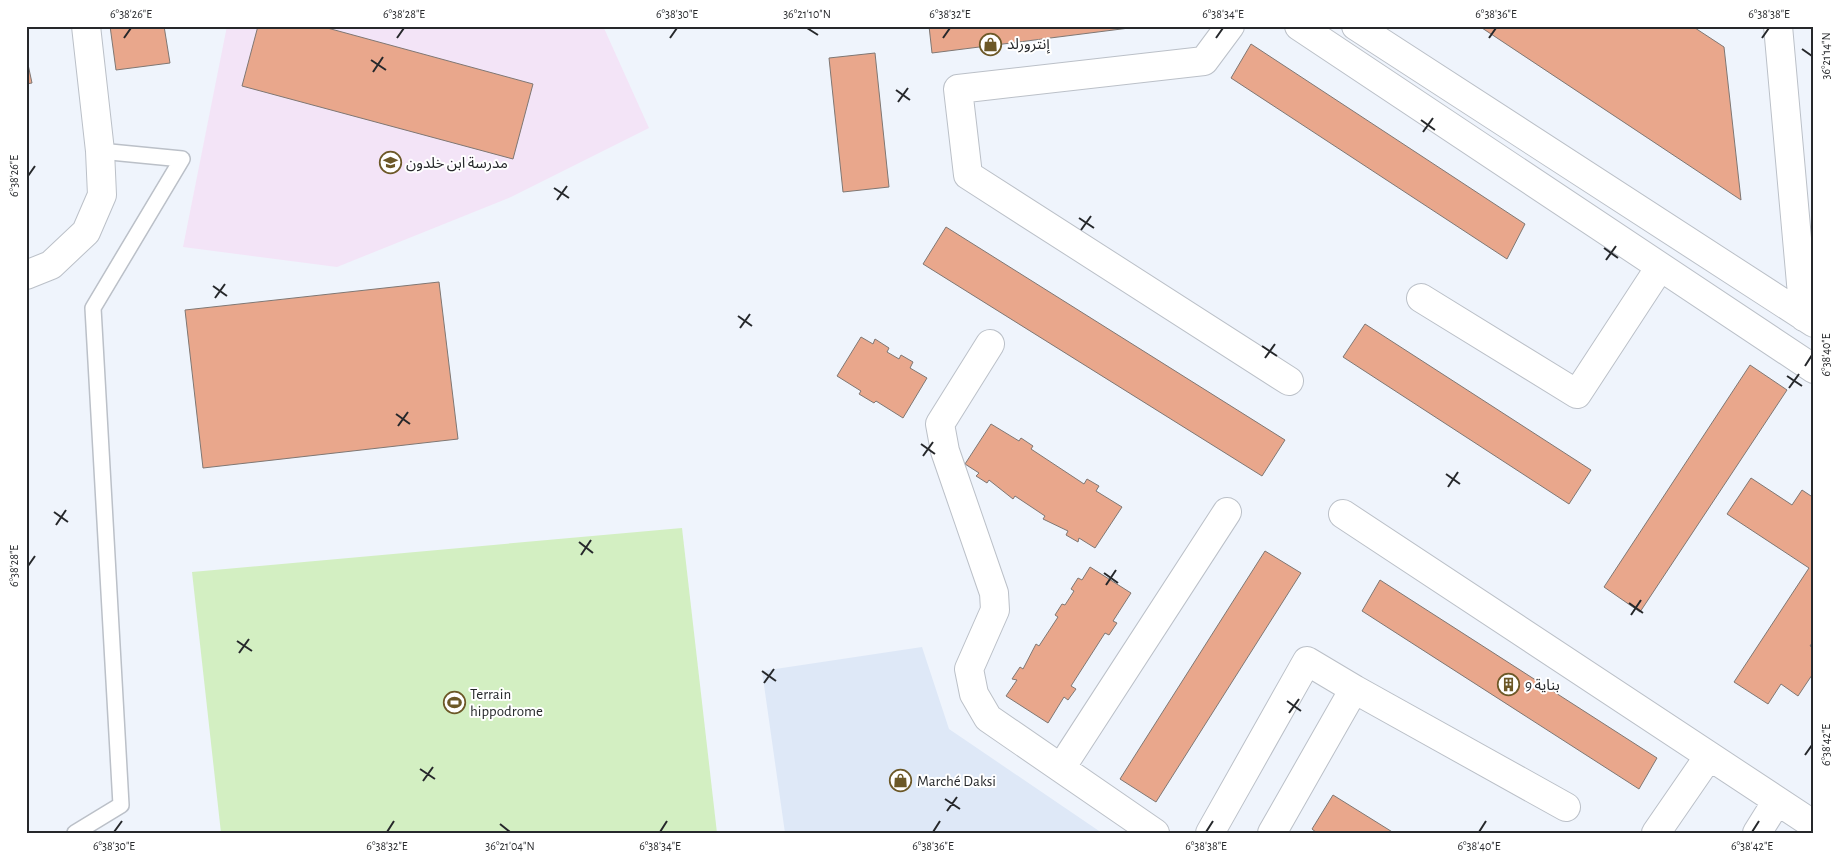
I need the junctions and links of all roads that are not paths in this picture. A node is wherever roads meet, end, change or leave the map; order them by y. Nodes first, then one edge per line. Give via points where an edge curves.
1 (86, 26) edge
2 (1230, 26) edge
3 (1299, 26) edge
4 (1356, 26) edge
5 (1778, 26) edge
6 (100, 151) junction
7 (1660, 266) junction
8 (26, 275) edge
9 (1421, 298) dead end
10 (1809, 320) edge
11 (990, 344) dead end
12 (1814, 369) edge
13 (1289, 381) dead end
14 (1227, 512) dead end
15 (1343, 514) dead end
16 (1354, 689) junction
17 (1709, 756) junction
18 (1061, 768) junction
19 (1778, 801) junction
20 (1566, 807) dead end
21 (1814, 825) edge
22 (75, 833) edge
23 (1155, 833) edge
24 (1210, 833) edge
25 (1272, 833) edge
26 (1656, 833) edge
27 (1757, 833) edge

1 - 6 street
2 - 13 street via 1204,61 958,89 968,175
3 - 7 street
4 - 10 street
5 - 10 street
6 - 8 street via 102,196 86,232 51,265
6 - 22 lane via 182,159 93,308 121,805
7 - 9 street via 1577,394
7 - 12 street
11 - 18 street via 940,424 945,452 994,592 996,610 969,670 974,694 988,718
14 - 18 street
15 - 17 street
16 - 20 street
16 - 24 street via 1307,661
16 - 25 street
17 - 19 street
17 - 26 street
18 - 23 street
19 - 21 street
19 - 27 street

